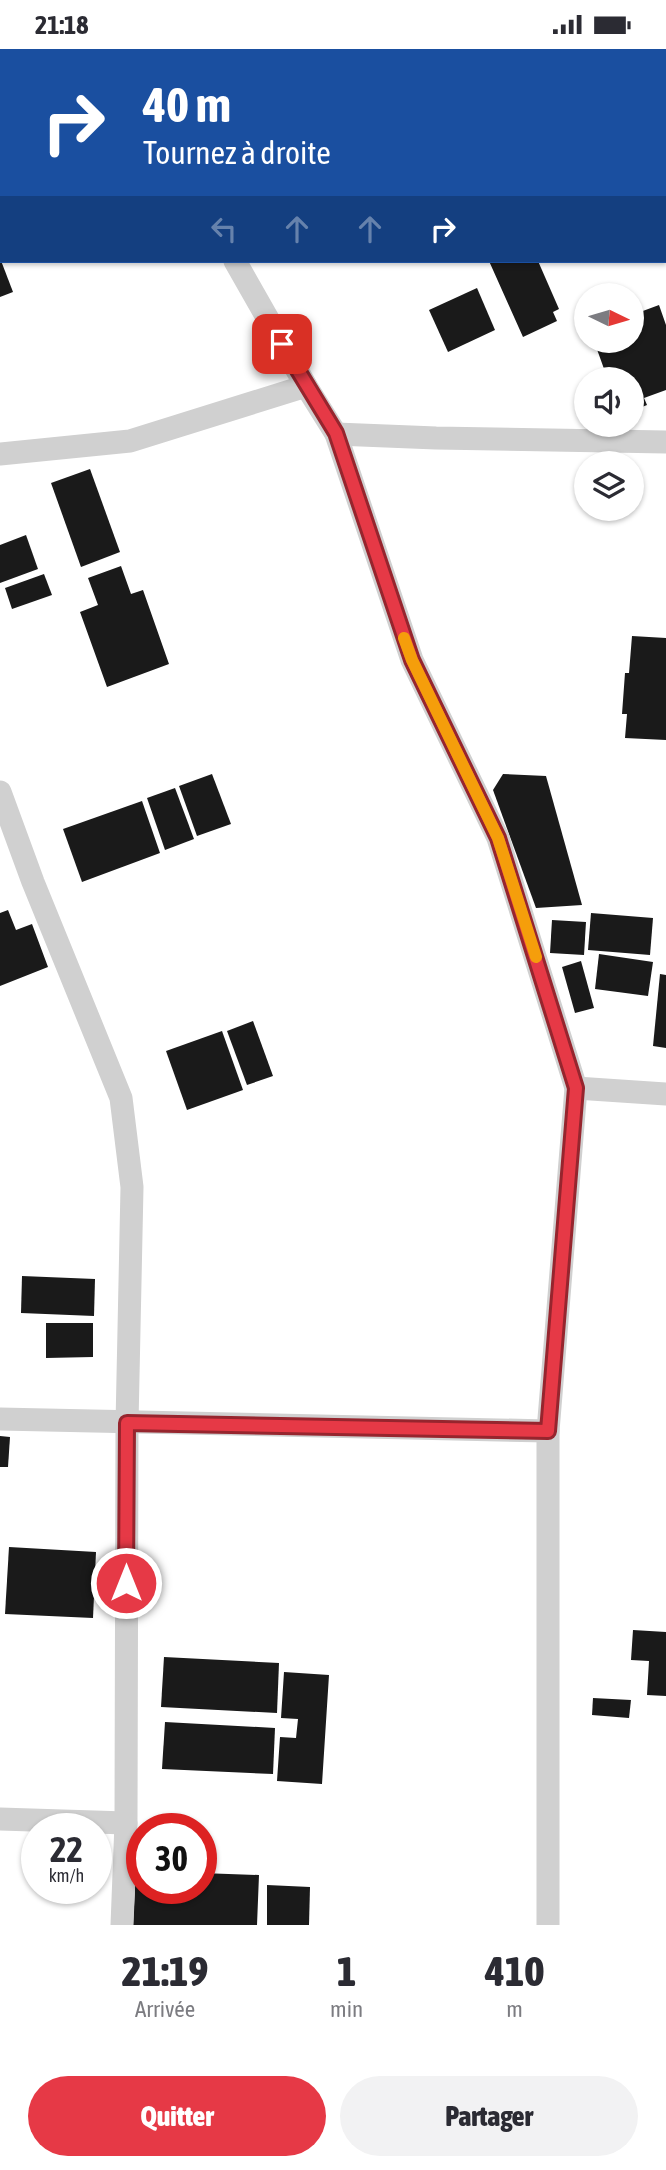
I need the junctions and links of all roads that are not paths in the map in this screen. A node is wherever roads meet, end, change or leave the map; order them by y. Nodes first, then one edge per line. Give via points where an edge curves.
1 (235, 263) edge
2 (306, 386) junction
3 (336, 433) junction
4 (666, 442) edge
5 (0, 454) edge
6 (0, 792) edge
7 (576, 1088) junction
8 (666, 1094) edge
9 (0, 1419) edge
10 (127, 1423) junction
11 (548, 1431) junction
12 (0, 1819) edge
13 (125, 1823) junction
14 (122, 1925) edge
15 (548, 1925) edge

1 - 2 street
2 - 3 street
2 - 5 street via 130,441
3 - 4 street
3 - 7 street via 412,660 498,838
6 - 10 street via 121,1098 132,1187
7 - 8 street
7 - 11 street
9 - 10 street
10 - 11 street
10 - 13 street
11 - 15 street
12 - 13 street
13 - 14 street

